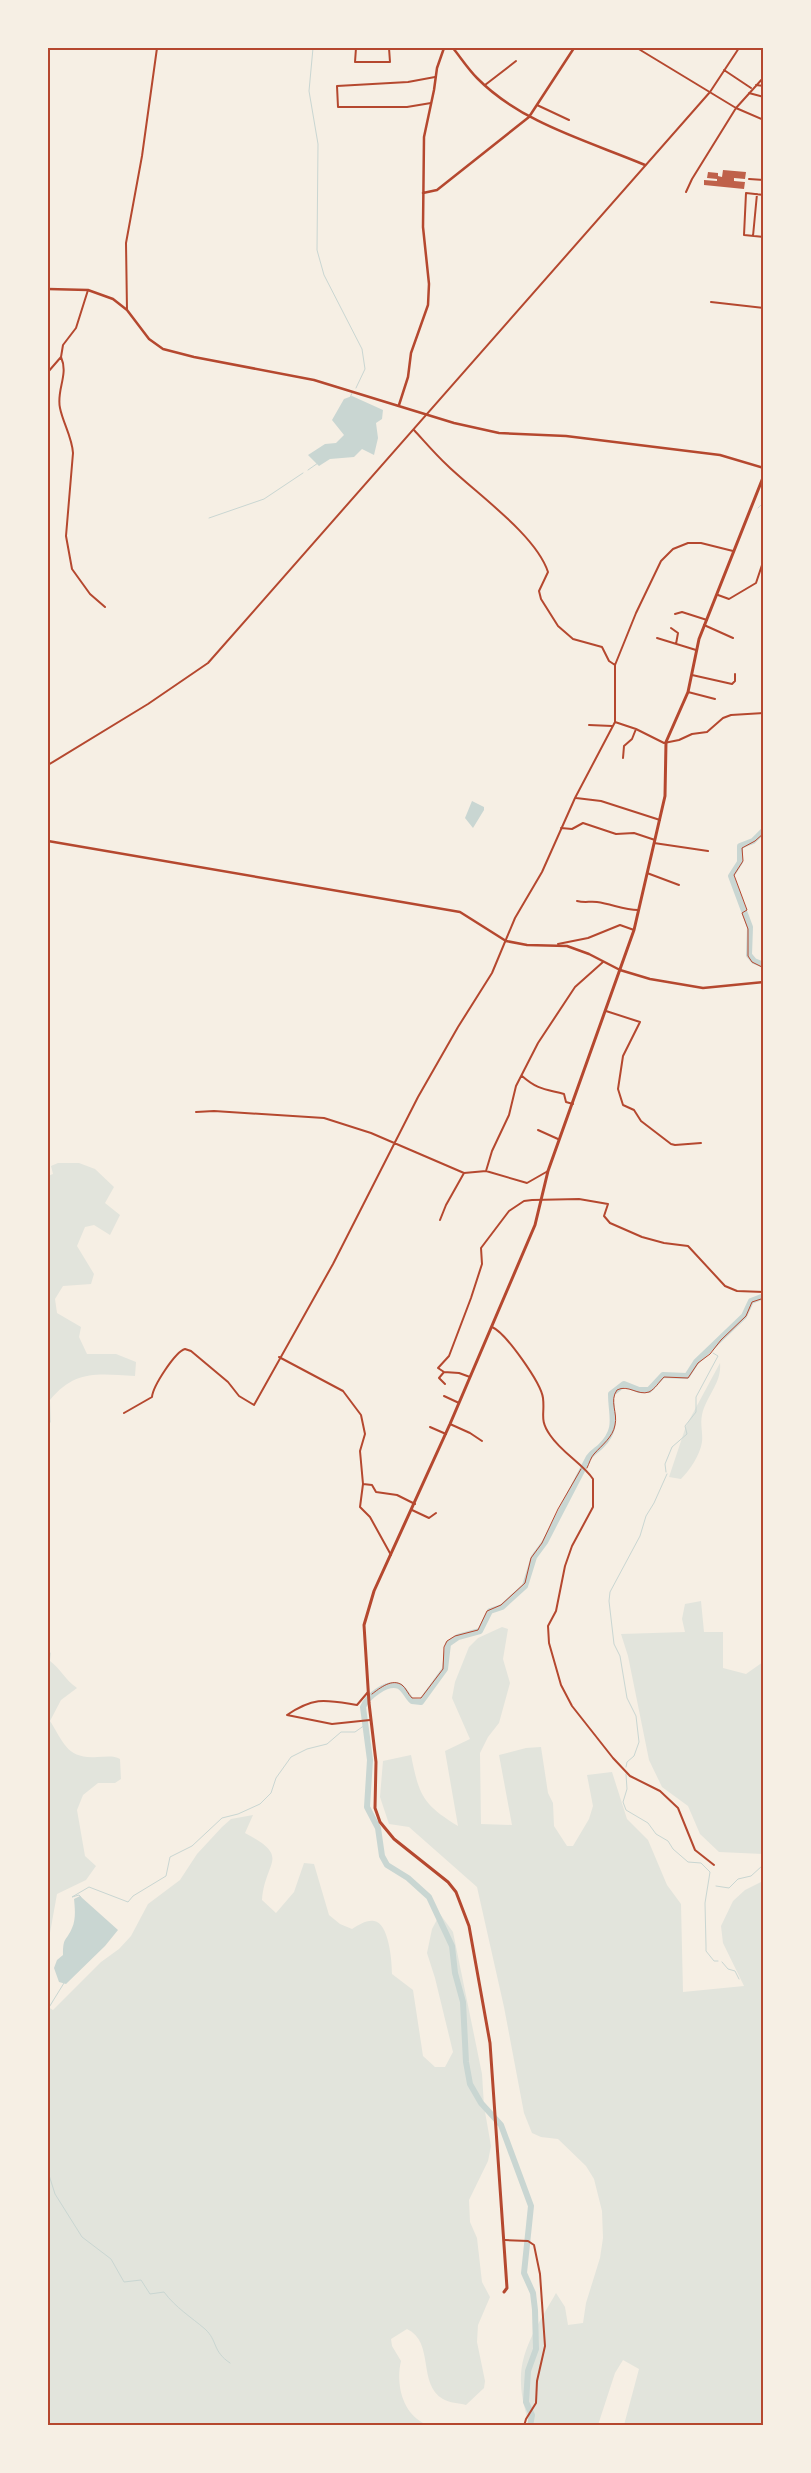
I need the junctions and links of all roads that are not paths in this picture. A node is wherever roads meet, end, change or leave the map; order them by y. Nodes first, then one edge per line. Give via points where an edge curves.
1 (157, 48) edge
2 (356, 48) edge
3 (389, 48) edge
4 (444, 48) edge
5 (454, 48) edge
6 (574, 48) edge
7 (637, 48) edge
8 (739, 48) edge
9 (516, 62) dead end
10 (724, 70) junction
11 (435, 77) junction
12 (764, 77) edge
13 (485, 85) junction
14 (756, 85) junction
15 (764, 86) edge
16 (752, 88) junction
17 (710, 92) junction
18 (748, 93) junction
19 (764, 97) edge
20 (431, 102) junction
21 (537, 105) junction
22 (736, 108) junction
23 (529, 116) junction
24 (569, 120) dead end
25 (764, 120) edge
26 (645, 165) junction
27 (749, 179) dead end
28 (764, 180) edge
29 (686, 192) dead end
30 (423, 193) junction
31 (757, 194) junction
32 (764, 195) edge
33 (753, 236) junction
34 (764, 237) edge
35 (48, 289) edge
36 (88, 290) junction
37 (711, 302) dead end
38 (764, 308) edge
39 (127, 310) junction
40 (61, 357) junction
41 (48, 372) edge
42 (399, 405) junction
43 (426, 415) junction
44 (414, 430) junction
45 (764, 468) edge
46 (764, 475) edge
47 (733, 551) junction
48 (764, 559) edge
49 (718, 595) junction
50 (105, 607) dead end
51 (675, 614) dead end
52 (707, 620) junction
53 (704, 626) junction
54 (671, 628) dead end
55 (657, 638) dead end
56 (732, 638) dead end
57 (676, 644) junction
58 (696, 650) junction
59 (615, 665) junction
60 (735, 674) dead end
61 (692, 675) junction
62 (688, 692) junction
63 (715, 699) dead end
64 (764, 713) edge
65 (615, 722) junction
66 (589, 725) dead end
67 (612, 726) junction
68 (636, 729) junction
69 (666, 742) junction
70 (624, 758) dead end
71 (48, 765) edge
72 (575, 798) junction
73 (660, 820) junction
74 (561, 828) junction
75 (48, 841) edge
76 (655, 841) junction
77 (708, 852) dead end
78 (647, 873) junction
79 (679, 885) dead end
80 (577, 901) dead end
81 (638, 910) junction
82 (634, 930) junction
83 (506, 941) junction
84 (558, 944) junction
85 (603, 962) junction
86 (620, 970) junction
87 (764, 982) edge
88 (605, 1010) junction
89 (522, 1075) junction
90 (573, 1104) junction
91 (196, 1112) dead end
92 (538, 1130) dead end
93 (560, 1140) junction
94 (701, 1143) dead end
95 (395, 1144) junction
96 (486, 1171) junction
97 (548, 1171) junction
98 (464, 1173) junction
99 (542, 1200) junction
100 (440, 1220) dead end
101 (764, 1292) edge
102 (491, 1326) junction
103 (279, 1357) junction
104 (444, 1372) junction
105 (470, 1377) junction
106 (445, 1384) dead end
107 (444, 1396) dead end
108 (459, 1403) junction
109 (124, 1413) dead end
110 (450, 1424) junction
111 (430, 1427) dead end
112 (446, 1434) junction
113 (482, 1441) dead end
114 (363, 1484) junction
115 (415, 1504) junction
116 (412, 1510) junction
117 (436, 1513) dead end
118 (390, 1554) junction
119 (368, 1698) junction
120 (366, 1720) junction
121 (714, 1865) dead end
122 (503, 2240) junction
123 (504, 2292) dead end
124 (524, 2426) edge

1 - 39 street via 126,243
2 - 3 street via 355,62 390,62
4 - 11 street
5 - 13 street
6 - 21 street
7 - 17 street
8 - 10 street
9 - 13 street
10 - 16 street
10 - 17 street
11 - 20 street
11 - 20 street via 408,82 337,86 336,89 338,107 407,107
12 - 14 street
13 - 23 street
14 - 15 street
14 - 16 street
16 - 18 street
17 - 22 street
17 - 26 street
18 - 19 street
18 - 22 street
20 - 30 street via 424,137
21 - 23 street
21 - 24 street
22 - 25 street
22 - 29 street
23 - 26 street
23 - 30 street via 437,190
26 - 43 street
27 - 28 street
30 - 42 street via 428,305 411,353 408,378
31 - 32 street
31 - 33 street
31 - 33 street via 746,193 744,235
33 - 34 street
35 - 36 street
36 - 39 street via 113,298
36 - 40 street via 84,310 63,345
37 - 38 street
39 - 42 street via 149,339 164,349 314,380
40 - 41 street
40 - 50 street via 65,374 59,393 60,408 73,444 66,536 76,577
42 - 43 street
43 - 44 street
43 - 45 street via 499,433 566,436 711,454
44 - 59 street via 447,466 523,534 540,557 548,572 539,591 541,599 558,626 573,639 602,647 609,661
44 - 71 street via 208,662 148,704
46 - 47 main road
47 - 49 main road
47 - 59 street via 701,543 679,545 669,552 636,613
48 - 49 street via 756,582 729,599
49 - 52 main road
51 - 52 street via 682,612
52 - 53 main road
53 - 56 street
53 - 58 main road
54 - 57 street via 678,633
55 - 57 street
57 - 58 street
58 - 61 main road
59 - 65 street
60 - 61 street via 732,684
61 - 62 main road
62 - 63 street
62 - 69 main road
64 - 69 street via 731,715 707,732
65 - 67 street
65 - 68 street
66 - 67 street
67 - 72 street
68 - 69 street via 659,742
68 - 70 street via 624,746
69 - 73 main road via 667,786
72 - 73 street via 602,801
72 - 74 street
73 - 76 main road
74 - 76 street via 572,829 583,822 616,834 634,833
74 - 83 street
75 - 83 street via 460,912
76 - 77 street
76 - 78 main road
78 - 79 street
78 - 81 main road
80 - 81 street
81 - 82 main road
82 - 84 street via 620,925 588,938
82 - 86 main road
83 - 84 street via 526,945
83 - 95 street via 486,984 458,1027
84 - 85 street
85 - 86 street
85 - 89 street via 567,997
86 - 87 street via 690,987 716,988
86 - 88 main road
88 - 90 main road
88 - 94 street via 640,1022 623,1056 618,1089 623,1104 671,1144
89 - 90 street via 548,1092 564,1094 566,1102
89 - 96 street
90 - 93 main road
91 - 95 street via 324,1118
92 - 93 street
93 - 97 main road
95 - 98 street
95 - 103 street via 333,1264
96 - 97 street via 527,1183
96 - 98 street
97 - 99 main road
98 - 100 street
99 - 101 street via 579,1199 608,1204 604,1216 610,1223 654,1241 688,1246 726,1286
99 - 102 main road via 535,1224
99 - 104 street via 524,1201 515,1206 481,1248 482,1264 471,1298 449,1356 438,1368
102 - 105 main road
102 - 121 street via 518,1351 542,1394 543,1423 558,1445 593,1479 592,1507 572,1546 556,1610 548,1626 561,1685 572,1706 630,1776 660,1791 678,1808 695,1850
103 - 109 street via 254,1405 239,1396 228,1382 191,1351 181,1350 157,1383 152,1397
103 - 114 street via 343,1391 361,1415 365,1434 360,1451
104 - 105 street
104 - 106 street via 439,1378
105 - 108 main road
107 - 108 street
108 - 110 main road
110 - 112 main road
110 - 113 street
111 - 112 street
112 - 115 main road
114 - 115 street via 372,1485 376,1492 397,1495
114 - 118 street via 360,1507 370,1517
115 - 116 main road
116 - 117 street via 429,1518
116 - 118 main road
118 - 119 main road via 364,1626
119 - 120 main road
119 - 120 street via 357,1705 325,1699 286,1715 332,1724
120 - 122 main road via 377,1778 374,1802 380,1822 394,1839 448,1882 467,1918 488,2028
122 - 123 main road via 507,2288
122 - 124 street via 526,2241 534,2245 538,2259 546,2338 536,2403

